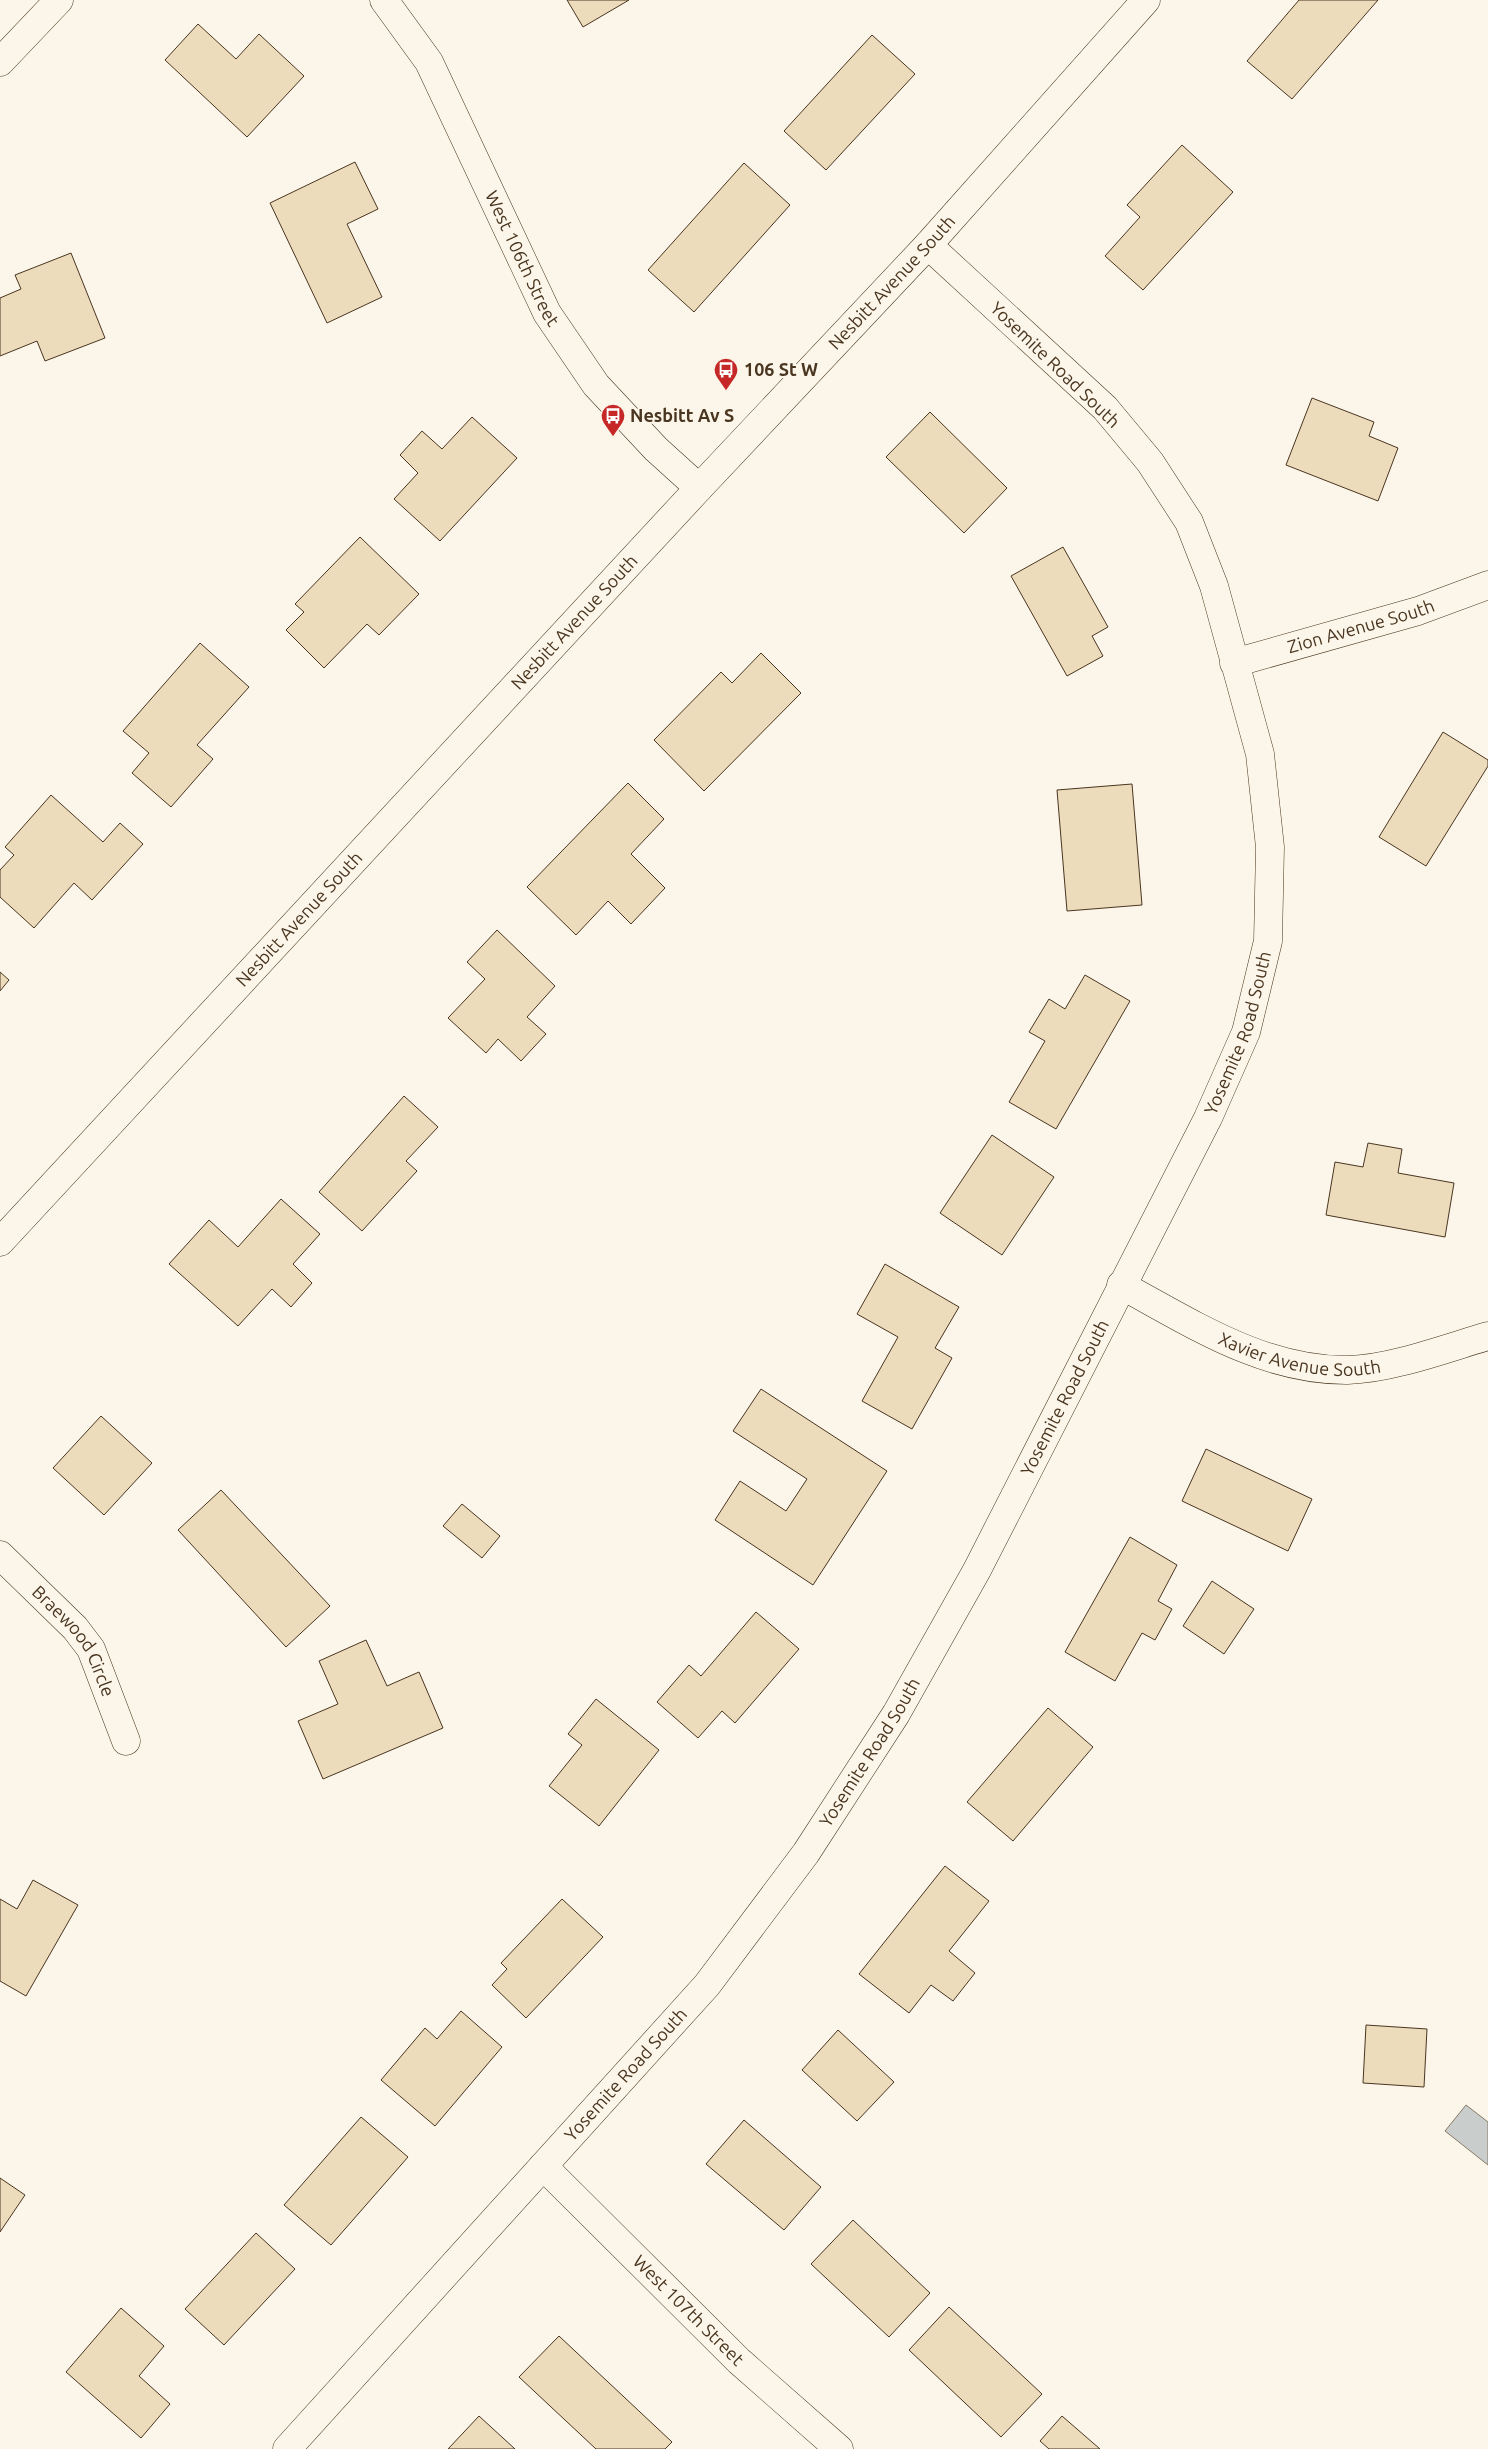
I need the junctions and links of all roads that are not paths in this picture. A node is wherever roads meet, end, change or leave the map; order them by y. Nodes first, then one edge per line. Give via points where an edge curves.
1 (59, 0) edge
2 (384, 0) edge
3 (1146, 0) edge
4 (0, 62) edge
5 (928, 245) junction
6 (699, 488) junction
7 (1488, 585) edge
8 (1234, 663) junction
9 (0, 1242) edge
10 (1121, 1285) junction
11 (1488, 1336) edge
12 (0, 1555) edge
13 (126, 1741) dead end
14 (543, 2166) junction
15 (287, 2449) edge
16 (839, 2449) edge

1 - 4 street
2 - 6 street, West 106th Street via 429,62 547,313 596,385 656,449
3 - 5 street, Nesbitt Avenue South
5 - 6 street, Nesbitt Avenue South
5 - 8 street, Yosemite Road South via 1105,408 1150,462 1189,522 1214,586
6 - 9 street, Nesbitt Avenue South
7 - 8 street, Zion Avenue South via 1418,611
8 - 10 street, Yosemite Road South via 1260,754 1270,847 1268,941 1246,1032 1208,1118
10 - 11 street, Xavier Avenue South via 1234,1345 1290,1365 1349,1370 1407,1360
10 - 14 street, Yosemite Road South via 977,1570 896,1714 806,1854 706,1985
12 - 13 street, Braewood Circle via 75,1628 91,1649
14 - 15 street, Yosemite Road South
14 - 16 street, West 107th Street via 739,2361

